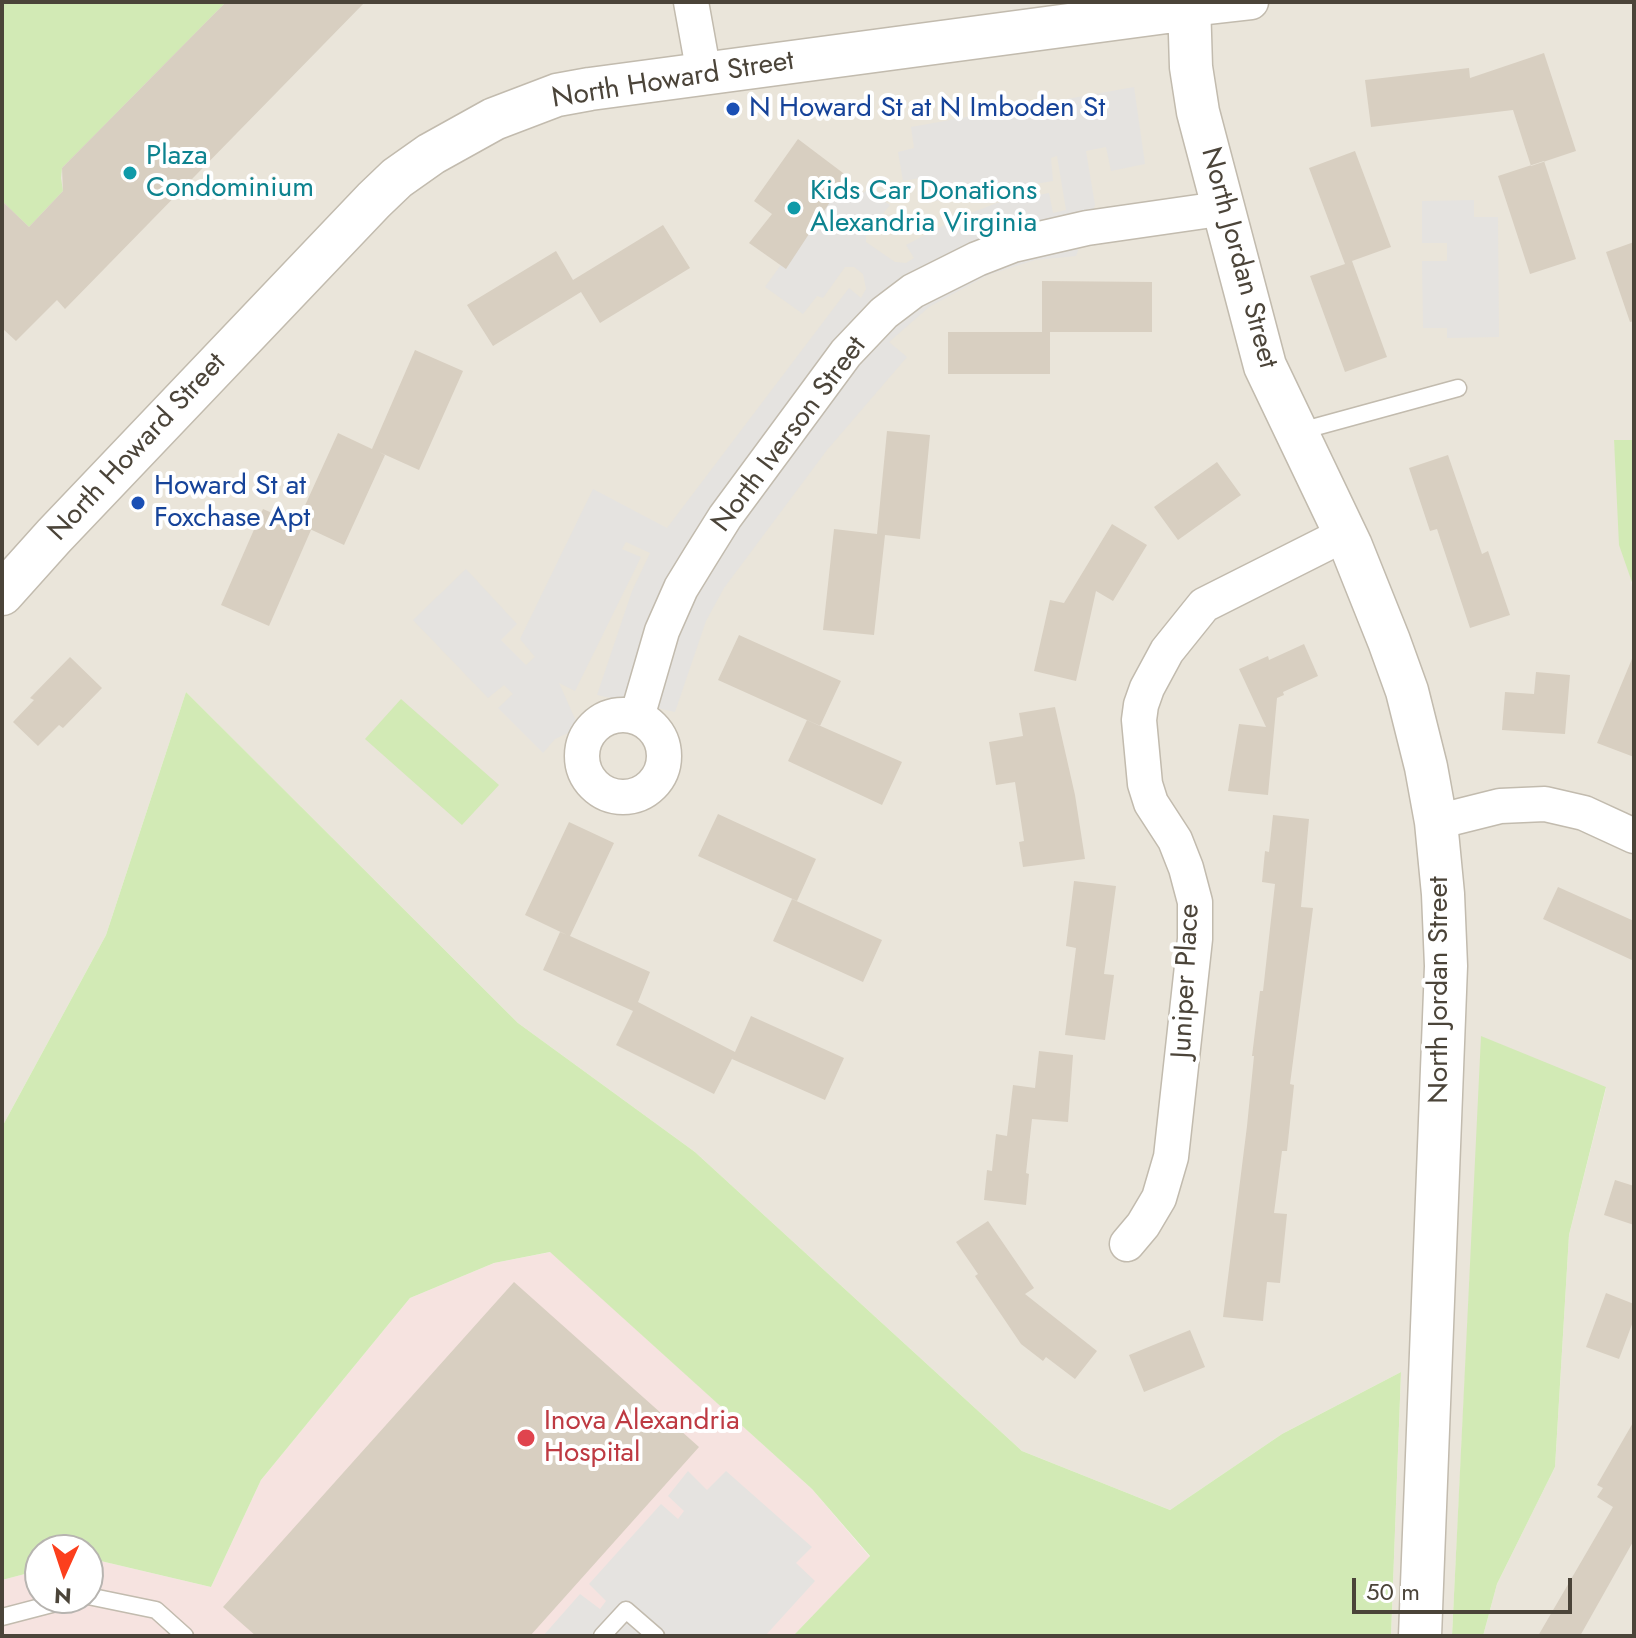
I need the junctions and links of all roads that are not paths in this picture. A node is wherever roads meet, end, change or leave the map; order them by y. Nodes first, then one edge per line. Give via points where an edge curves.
1 (691, 2) edge
2 (1251, 2) edge
3 (1189, 6) edge
4 (704, 74) junction
5 (1226, 208) junction
6 (1458, 388) dead end
7 (1295, 432) junction
8 (1345, 534) junction
9 (2, 594) edge
10 (637, 717) dead end
11 (1436, 822) junction
12 (1634, 836) edge
13 (1127, 1244) dead end
14 (104, 1599) edge
15 (24, 1611) edge
16 (2, 1617) edge
17 (185, 1636) edge
18 (602, 1636) edge
19 (656, 1636) edge
20 (1420, 1636) edge

1 - 4 street
2 - 3 street, North Howard Street
3 - 4 street, North Howard Street
3 - 5 street, North Jordan Street via 1198,112
4 - 9 street, North Howard Street via 590,89 529,105 462,136 397,178
5 - 7 street, North Jordan Street via 1265,366
5 - 10 street, North Iverson Street via 1087,228 1013,245 913,291 884,313 786,431 681,588 662,631
6 - 7 lane
7 - 8 street, North Jordan Street
8 - 11 street, North Jordan Street via 1407,691
8 - 13 street, Juniper Place via 1204,605 1167,651 1141,705 1145,784 1186,868 1195,902 1195,939 1171,1157 1159,1198
11 - 12 street via 1500,806 1545,804 1584,813
11 - 20 street, North Jordan Street via 1446,966
14 - 17 lane via 156,1610
15 - 16 lane
18 - 19 lane via 626,1610

